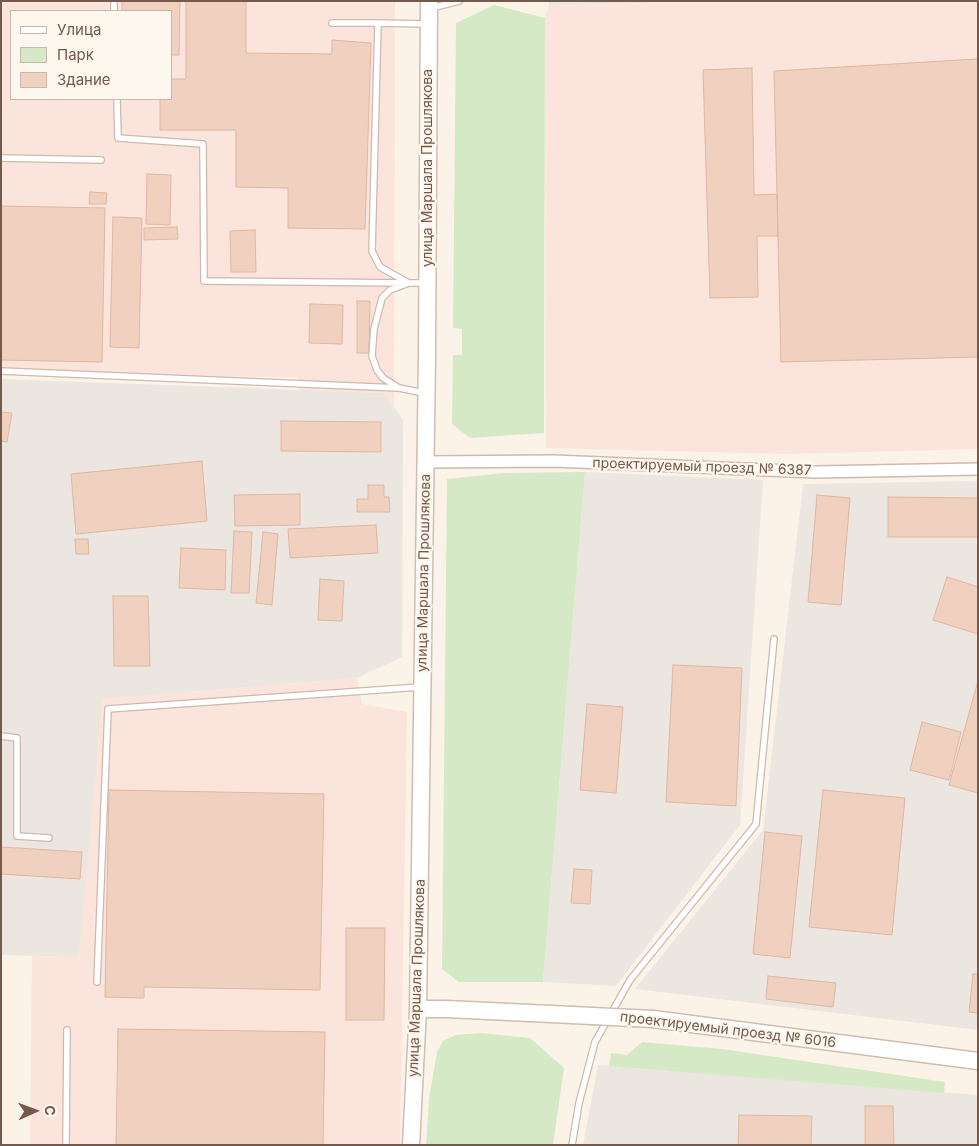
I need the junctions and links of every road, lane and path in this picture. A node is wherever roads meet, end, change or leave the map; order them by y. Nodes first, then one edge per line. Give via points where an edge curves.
1 (459, 1) edge
2 (429, 11) edge
3 (332, 23) dead end
4 (378, 23) junction
5 (117, 100) edge
6 (1, 158) edge
7 (101, 160) dead end
8 (409, 283) junction
9 (427, 283) junction
10 (1, 371) edge
11 (399, 388) junction
12 (426, 393) junction
13 (425, 462) junction
14 (978, 469) edge
15 (774, 638) dead end
16 (422, 687) junction
17 (1, 736) edge
18 (49, 838) dead end
19 (97, 982) dead end
20 (418, 1009) junction
21 (67, 1030) dead end
22 (978, 1061) edge
23 (66, 1145) edge
24 (411, 1145) edge
25 (572, 1145) edge

1 - 2 lane
2 - 4 lane
2 - 9 main road, улица Маршала Прошлякова
3 - 4 lane
4 - 8 lane via 372,251 380,267
5 - 8 lane via 118,138 203,144 204,281
6 - 7 lane
8 - 9 lane
8 - 11 lane via 390,290 382,298 374,329 372,356 377,370
9 - 12 main road, улица Маршала Прошлякова
10 - 11 lane
11 - 12 lane
12 - 13 main road, улица Маршала Прошлякова
13 - 14 street, проектируемый проезд № 6387 via 554,461 815,472
13 - 16 main road, улица Маршала Прошлякова
15 - 25 lane via 756,824 630,980 595,1042
16 - 19 lane via 108,709
16 - 20 main road, улица Маршала Прошлякова
17 - 18 lane via 17,738 17,836
20 - 22 main road, проектируемый проезд № 6016, bridge via 653,1019
20 - 24 main road, улица Маршала Прошлякова
21 - 23 lane

